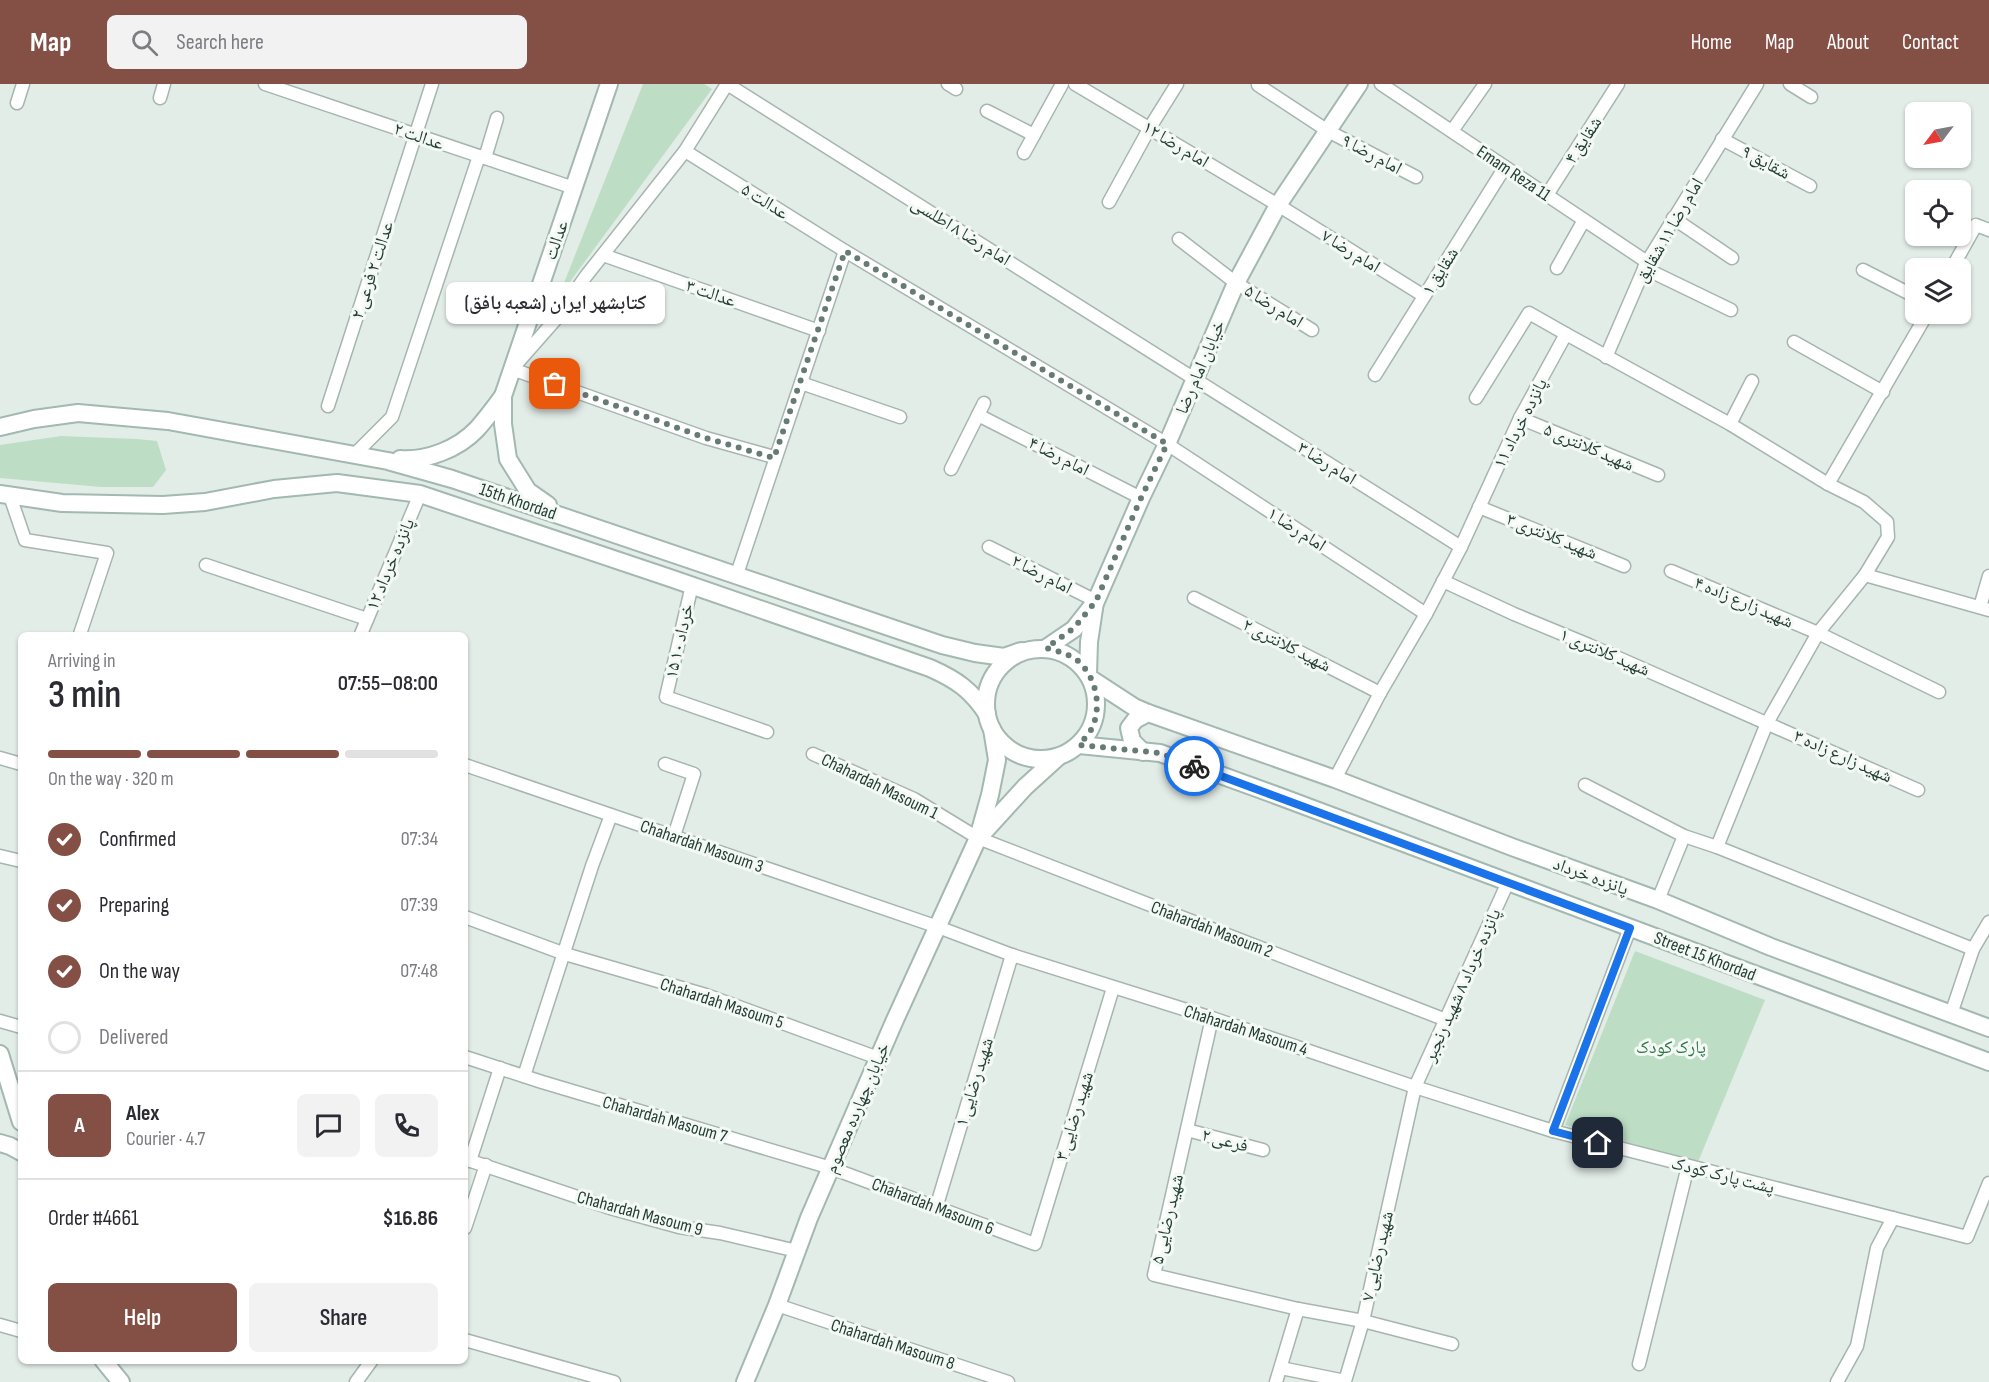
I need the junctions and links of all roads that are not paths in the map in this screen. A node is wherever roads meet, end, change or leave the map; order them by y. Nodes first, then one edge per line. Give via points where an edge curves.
1 (23, 84) edge
2 (164, 84) edge
3 (265, 84) edge
4 (432, 84) edge
5 (609, 84) edge
6 (727, 84) edge
7 (1062, 84) edge
8 (1075, 84) edge
9 (1177, 84) edge
10 (1359, 84) edge
11 (1381, 84) edge
12 (1485, 84) edge
13 (1618, 84) edge
14 (1757, 84) edge
15 (1790, 84) edge
16 (1257, 85) edge
17 (286, 87) edge
18 (1811, 97) dead end
19 (160, 98) dead end
20 (17, 103) dead end
21 (987, 111) dead end
22 (497, 118) dead end
23 (1149, 129) junction
24 (1328, 131) junction
25 (1452, 131) junction
26 (416, 135) junction
27 (1034, 135) junction
28 (1722, 139) junction
29 (685, 151) junction
30 (1024, 153) dead end
31 (482, 157) junction
32 (1505, 167) junction
33 (1416, 177) dead end
34 (1810, 186) dead end
35 (574, 188) junction
36 (1547, 195) junction
37 (1109, 202) dead end
38 (1278, 205) junction
39 (1673, 218) junction
40 (1584, 220) junction
41 (1989, 230) edge
42 (1179, 239) dead end
43 (845, 251) junction
44 (603, 255) junction
45 (1732, 258) dead end
46 (1958, 258) edge
47 (1645, 265) junction
48 (1557, 268) dead end
49 (1863, 270) dead end
50 (1236, 283) junction
51 (1905, 291) edge
52 (1424, 296) junction
53 (1731, 310) dead end
54 (1921, 324) edge
55 (1312, 330) dead end
56 (819, 331) junction
57 (1566, 334) junction
58 (1794, 342) dead end
59 (1606, 357) junction
60 (512, 369) junction
61 (1375, 375) dead end
62 (1194, 378) junction
63 (1752, 381) dead end
64 (801, 383) junction
65 (1883, 392) junction
66 (503, 396) junction
67 (1476, 398) dead end
68 (984, 403) dead end
69 (328, 406) dead end
70 (978, 415) junction
71 (900, 417) dead end
72 (1520, 418) junction
73 (1730, 424) junction
74 (0, 427) edge
75 (1167, 444) junction
76 (356, 455) junction
77 (774, 458) junction
78 (951, 469) dead end
79 (1658, 475) dead end
80 (1828, 483) junction
81 (420, 494) junction
82 (5, 495) edge
83 (1141, 498) junction
84 (1479, 507) junction
85 (564, 516) junction
86 (989, 547) dead end
87 (1461, 547) junction
88 (206, 565) dead end
89 (1624, 566) dead end
90 (1671, 571) dead end
91 (737, 574) junction
92 (1865, 575) junction
93 (1989, 576) edge
94 (1443, 581) junction
95 (692, 585) junction
96 (1194, 598) dead end
97 (1096, 601) junction
98 (1984, 609) edge
99 (1426, 614) junction
100 (367, 620) junction
101 (81, 632) edge
102 (362, 632) edge
103 (1818, 633) junction
104 (1046, 648) junction
105 (1021, 651) junction
106 (1090, 676) junction
107 (1939, 692) dead end
108 (1380, 693) junction
109 (1148, 713) junction
110 (989, 722) junction
111 (1767, 723) junction
112 (767, 732) dead end
113 (1079, 745) junction
114 (1143, 752) junction
115 (813, 754) dead end
116 (1058, 757) junction
117 (0, 758) edge
118 (18, 763) edge
119 (665, 764) dead end
120 (468, 766) edge
121 (1335, 779) junction
122 (1585, 785) dead end
123 (1918, 790) dead end
124 (611, 815) junction
125 (674, 836) junction
126 (1684, 836) junction
127 (978, 838) junction
128 (1717, 847) junction
129 (0, 856) edge
130 (18, 860) edge
131 (1508, 882) junction
132 (1658, 900) junction
133 (468, 918) edge
134 (1988, 925) edge
135 (938, 927) junction
136 (1630, 928) junction
137 (1973, 949) junction
138 (565, 954) junction
139 (1012, 955) junction
140 (1113, 988) junction
141 (1951, 1014) junction
142 (1212, 1018) junction
143 (0, 1020) edge
144 (1446, 1020) junction
145 (18, 1026) edge
146 (1989, 1028) edge
147 (0, 1054) edge
148 (468, 1058) edge
149 (878, 1058) junction
150 (1989, 1062) edge
151 (500, 1068) junction
152 (524, 1076) junction
153 (8, 1079) junction
154 (1415, 1087) junction
155 (0, 1097) edge
156 (18, 1112) edge
157 (1187, 1130) junction
158 (1553, 1131) junction
159 (0, 1143) edge
160 (18, 1150) edge
161 (1263, 1150) dead end
162 (468, 1160) edge
163 (486, 1166) junction
164 (1688, 1166) junction
165 (831, 1168) junction
166 (1989, 1182) edge
167 (936, 1208) junction
168 (1893, 1218) junction
169 (468, 1219) edge
170 (1035, 1244) joint
171 (797, 1251) junction
172 (777, 1305) junction
173 (1298, 1309) junction
174 (1363, 1322) junction
175 (0, 1326) edge
176 (18, 1331) edge
177 (468, 1341) edge
178 (1452, 1344) dead end
179 (107, 1364) edge
180 (369, 1364) edge
181 (1639, 1364) dead end
182 (1281, 1368) junction
183 (121, 1382) edge
184 (356, 1382) edge
185 (614, 1382) edge
186 (745, 1382) edge
187 (1008, 1382) edge
188 (1276, 1382) edge
189 (1346, 1382) edge
190 (1838, 1382) edge

1 - 20 street
2 - 19 street
3 - 17 street, عدالت ۲
4 - 26 street, عدالت ۲ فرعی ۲
5 - 35 main road, عدالت
6 - 29 street
6 - 62 street, امام رضا ۸ اطلسی
7 - 27 street
8 - 23 street, امام رضا ۱۲
9 - 23 street
10 - 24 main road, خیابان امام رضا
11 - 25 street, Emam Reza 11
12 - 25 street
13 - 36 street, شقایق ۴
14 - 28 street, امام رضا ۱۱ شقایق
15 - 18 street
16 - 24 street, امام رضا ۹
17 - 26 street, عدالت ۲
21 - 27 street
22 - 31 street
23 - 37 street
23 - 38 street, امام رضا ۱۲
24 - 33 street, امام رضا ۹
24 - 38 main road, خیابان امام رضا
25 - 32 street, Emam Reza 11
26 - 31 street, عدالت ۲
26 - 69 street, عدالت ۲ فرعی ۲
27 - 30 street
28 - 34 street, شقایق ۹
28 - 39 street, امام رضا ۱۱ شقایق
29 - 43 street, عدالت ۵
29 - 44 street
31 - 35 street, عدالت ۲
31 - 76 street via 392,417
32 - 36 street, Emam Reza 11
32 - 52 street, شقایق ۱
35 - 60 main road, عدالت
36 - 40 street, Emam Reza 11
38 - 50 main road, خیابان امام رضا
38 - 52 street, امام رضا ۷
39 - 45 street
39 - 47 street, امام رضا ۱۱ شقایق
40 - 47 street, Emam Reza 11
40 - 48 street
41 - 46 street via 1976,225
42 - 50 street, امام رضا ۵
43 - 56 street
43 - 75 street, عدالت ۵
44 - 56 street, عدالت ۳
44 - 60 street via 556,319
47 - 53 street, Emam Reza 11
47 - 59 street, امام رضا ۱۱ شقایق
49 - 51 street
50 - 55 street, امام رضا ۵
50 - 62 main road, خیابان امام رضا
52 - 61 street, شقایق ۱
54 - 65 street
56 - 64 street
57 - 59 street
57 - 67 street via 1529,313
57 - 72 street, پانزده خرداد ۱۱
58 - 65 street
59 - 73 street
60 - 66 main road, عدالت
60 - 77 street
62 - 75 main road, خیابان امام رضا
62 - 87 street, امام رضا ۳
63 - 73 street
64 - 71 street
64 - 77 street
65 - 80 street
66 - 76 main road, عدالت via 476,431 449,449 416,460
66 - 85 main road, عدالت via 508,459 528,491
68 - 70 street
70 - 78 street
70 - 83 street, امام رضا ۴
72 - 79 street, شهید کلانتری ۵
72 - 84 street, پانزده خرداد ۱۱
73 - 80 street
74 - 76 main road, 15th Khordad via 33,418 78,413 168,422
75 - 83 main road, خیابان امام رضا
75 - 99 street, امام رضا ۱
76 - 85 main road, 15th Khordad via 452,479
77 - 91 street
80 - 92 street via 1864,502 1887,522 1888,537
81 - 82 main road, 15th Khordad via 337,483 163,505 62,503
81 - 95 main road, 15th Khordad
81 - 100 street, پانزده خرداد ۱۲
82 - 101 street via 25,540 107,553
83 - 97 main road, خیابان امام رضا
84 - 87 street, پانزده خرداد ۱۱
84 - 89 street, شهید کلانتری ۳
85 - 91 main road, 15th Khordad
86 - 97 street, امام رضا ۲
87 - 94 street, پانزده خرداد ۱۱
88 - 100 street
90 - 103 street, شهید زارع زاده ۴
91 - 105 main road, 15th Khordad via 942,645 1004,657
92 - 98 street
92 - 103 street
93 - 98 street
94 - 99 street, پانزده خرداد ۱۱
94 - 111 street, شهید کلانتری ۱
95 - 110 main road, 15th Khordad via 952,678 966,688
95 - 112 street, ۱۵ خرداد ۱۰ via 666,697
96 - 108 street, شهید کلانتری ۲
97 - 104 main road, خیابان امام رضا via 1074,628
97 - 106 main road via 1089,642
99 - 108 street, پانزده خرداد ۱۱
100 - 102 street, پانزده خرداد ۱۲
103 - 107 street, شهید زارع زاده ۴
103 - 111 street
104 - 105 main road
104 - 106 main road via 1063,652
105 - 110 main road via 992,677 986,695
106 - 109 main road
106 - 113 main road via 1097,711 1091,729
108 - 121 street, پانزده خرداد ۱۱
109 - 114 main road via 1129,728 1132,741
109 - 121 main road, پانزده خرداد
110 - 116 main road via 1001,742 1013,752 1027,758
110 - 127 main road via 997,759
111 - 123 street, شهید زارع زاده ۳
111 - 128 street
113 - 114 main road, Street 15 Khordad
113 - 116 main road
114 - 131 main road, Street 15 Khordad via 1160,753
115 - 127 street, Chahardah Masoum 1 via 914,799
116 - 127 main road
117 - 118 street
119 - 125 street via 694,774
120 - 124 street, Chahardah Masoum 3
121 - 132 main road, پانزده خرداد
122 - 126 street
124 - 125 street, Chahardah Masoum 3
124 - 138 street
125 - 135 street, Chahardah Masoum 3
126 - 128 street
126 - 132 street
127 - 135 main road, خیابان چهارده معصوم
127 - 144 street, Chahardah Masoum 2
128 - 137 street
129 - 130 street
131 - 136 main road, Street 15 Khordad
131 - 144 street, پانزده خرداد ۸ شهید رنجبر
132 - 141 main road, پانزده خرداد
133 - 138 street, Chahardah Masoum 5
134 - 137 street
135 - 139 street, Chahardah Masoum 4
135 - 149 main road, خیابان چهارده معصوم
136 - 150 main road, Street 15 Khordad
136 - 158 street
137 - 141 street
138 - 149 street, Chahardah Masoum 5 via 706,995
138 - 152 street
139 - 140 street, Chahardah Masoum 4
139 - 167 street, شهید رضایی ۱
140 - 142 street, Chahardah Masoum 4
140 - 170 street, شهید رضایی ۳
141 - 146 main road, پانزده خرداد
142 - 154 street, Chahardah Masoum 4
142 - 157 street, شهید رضایی ۵
143 - 145 street
144 - 154 street, پانزده خرداد ۸ شهید رنجبر
147 - 153 main road
148 - 151 street, Chahardah Masoum 7
149 - 165 main road, خیابان چهارده معصوم
151 - 152 street, Chahardah Masoum 7
151 - 162 street
152 - 165 street, Chahardah Masoum 7
153 - 155 main road
153 - 156 main road
154 - 158 street, Chahardah Masoum 4
154 - 174 street, شهید رضایی ۷
157 - 161 street, فرعی ۲
157 - 173 street, شهید رضایی ۵ via 1154,1275
158 - 164 street, پشت پارک کودک
159 - 160 main road
162 - 163 street, Chahardah Masoum 9
163 - 169 street
163 - 171 street, Chahardah Masoum 9 via 679,1227
164 - 168 street, پشت پارک کودک
164 - 181 street
165 - 167 street, Chahardah Masoum 6
165 - 171 main road, خیابان چهارده معصوم
166 - 168 street, پشت پارک کودک via 1967,1237
167 - 170 street, Chahardah Masoum 6
168 - 190 street via 1876,1248 1857,1346
171 - 172 main road, خیابان چهارده معصوم
172 - 186 main road, خیابان چهارده معصوم
172 - 187 street, Chahardah Masoum 8
173 - 174 street, شهید رضایی ۷
173 - 182 street
174 - 178 street
174 - 189 street
175 - 176 street
177 - 185 street
179 - 183 main road
180 - 184 street
182 - 188 street
182 - 189 street

